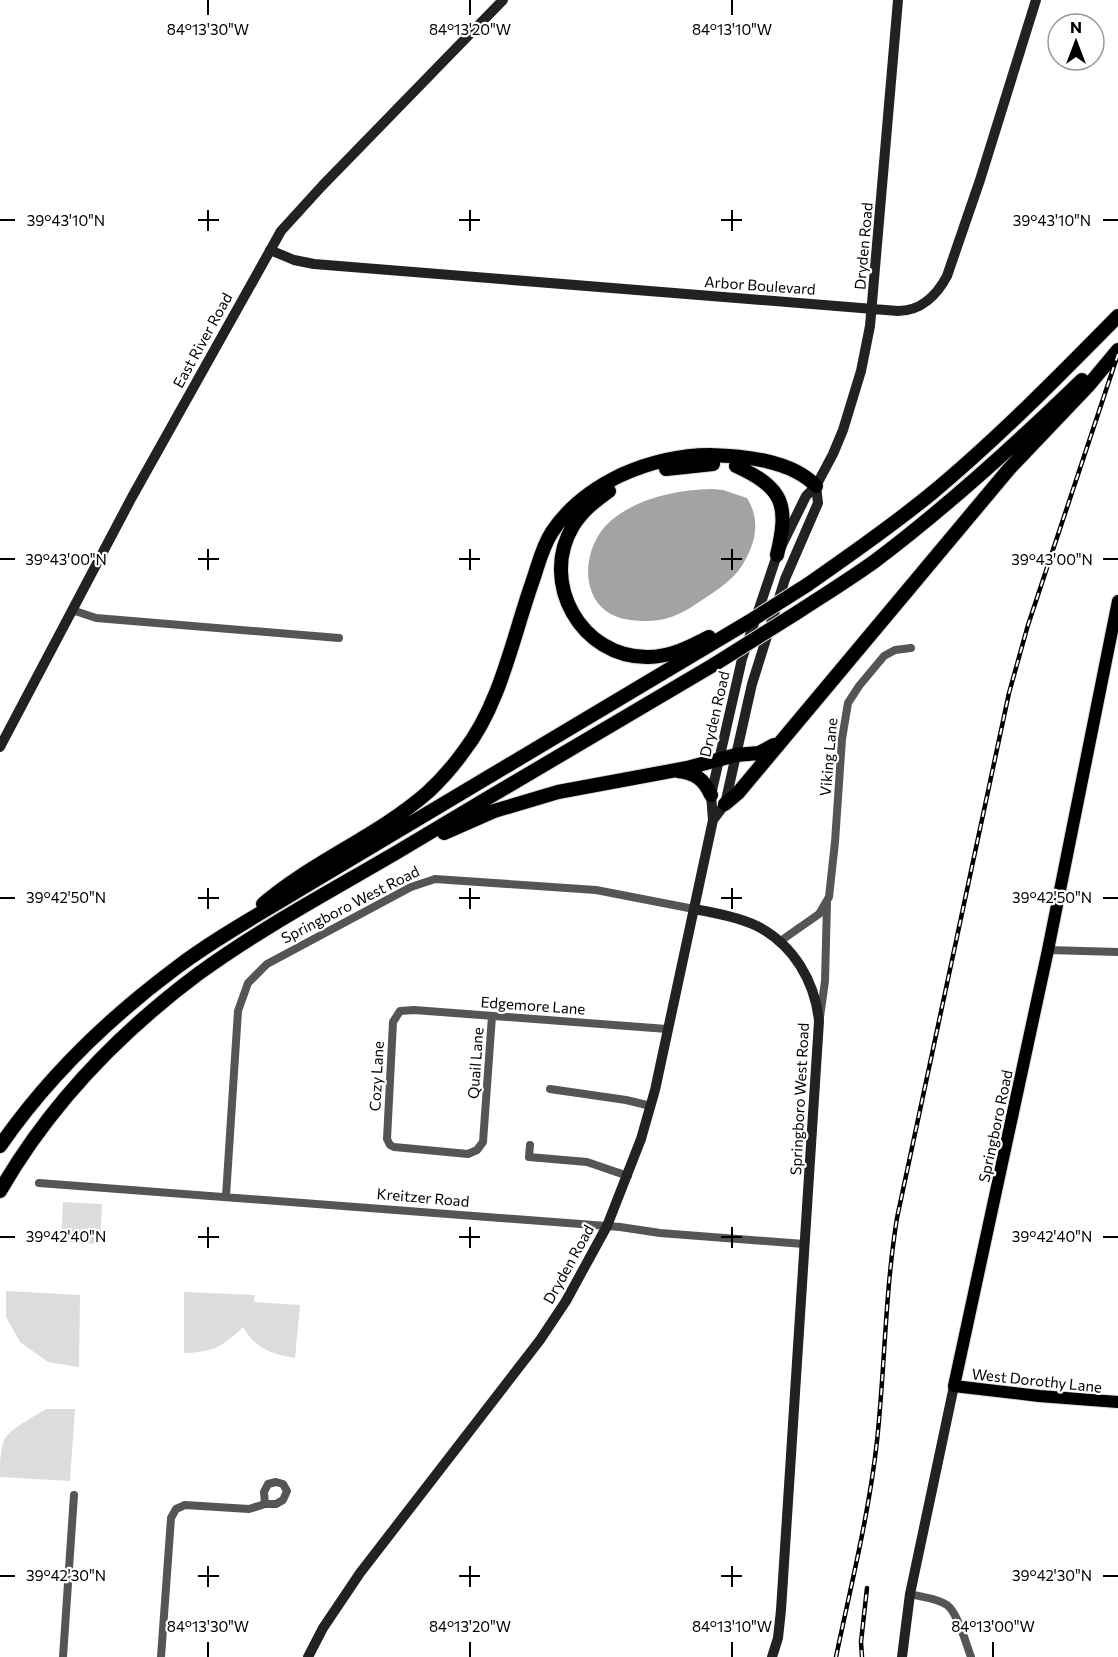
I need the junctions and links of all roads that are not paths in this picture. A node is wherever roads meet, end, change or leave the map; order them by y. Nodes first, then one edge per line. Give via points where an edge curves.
1 (503, 0) edge
2 (898, 0) edge
3 (1036, 0) edge
4 (270, 250) junction
5 (872, 308) junction
6 (1118, 316) edge
7 (1118, 345) edge
8 (1118, 350) edge
9 (736, 466) junction
10 (816, 486) junction
11 (777, 555) junction
12 (1118, 601) edge
13 (72, 610) junction
14 (725, 634) junction
15 (339, 638) dead end
16 (1114, 638) edge
17 (911, 648) dead end
18 (805, 713) junction
19 (0, 747) edge
20 (736, 755) junction
21 (719, 760) junction
22 (664, 771) junction
23 (711, 795) junction
24 (725, 804) junction
25 (713, 820) junction
26 (374, 865) junction
27 (827, 902) junction
28 (694, 909) junction
29 (230, 932) junction
30 (779, 942) junction
31 (1048, 950) junction
32 (1118, 952) edge
33 (398, 1013) joint
34 (492, 1016) junction
35 (819, 1021) junction
36 (667, 1029) junction
37 (550, 1089) dead end
38 (651, 1106) junction
39 (388, 1142) joint
40 (530, 1145) dead end
41 (0, 1146) edge
42 (628, 1176) junction
43 (39, 1183) dead end
44 (0, 1191) edge
45 (226, 1196) junction
46 (607, 1226) junction
47 (804, 1244) junction
48 (954, 1386) junction
49 (1118, 1402) edge
50 (74, 1495) dead end
51 (265, 1504) dead end
52 (910, 1594) junction
53 (63, 1657) edge
54 (161, 1657) edge
55 (308, 1657) edge
56 (772, 1657) edge
57 (902, 1657) edge
58 (971, 1657) edge

1 - 4 street, East River Road via 299,210
2 - 5 street, Dryden Road
3 - 5 street, Arbor Boulevard via 942,286 912,309
4 - 5 street, Arbor Boulevard via 314,264
4 - 13 street, East River Road
5 - 10 street, Dryden Road via 854,398
6 - 14 highway, bridge via 934,492 807,585
7 - 26 highway, bridge via 963,489 875,560 715,664
8 - 18 highway via 1009,469
9 - 10 highway via 772,471
9 - 11 highway via 772,487 780,502 783,525
9 - 14 highway via 717,464 664,470 614,488 582,513 572,527 560,572 566,598 581,627 594,639 624,654 648,657 672,653
10 - 11 street, Dryden Road via 806,496
10 - 20 street, Dryden Road via 818,502 785,579
10 - 29 highway via 807,476 777,465 707,455 645,466 607,482 585,497 557,524 544,548 498,686 466,749 429,791 398,815 284,885
11 - 21 street, Dryden Road via 742,659
12 - 16 main road, Springboro Road
13 - 15 street via 96,618
13 - 19 street, East River Road
14 - 29 highway
16 - 31 main road, Springboro Road
17 - 27 street, Viking Lane via 884,656 848,703
18 - 20 highway via 770,748
18 - 24 highway
20 - 21 highway
20 - 24 street, Dryden Road
21 - 22 highway
21 - 23 street, Dryden Road
22 - 23 highway via 696,775
22 - 26 highway via 558,792 494,811
23 - 25 street, Dryden Road
24 - 25 street, Dryden Road
25 - 28 street, Dryden Road
26 - 44 highway via 199,973 148,1014 56,1109
27 - 30 street via 812,920
27 - 35 street, Viking Lane via 825,981
28 - 30 street, Springboro West Road via 757,926
28 - 36 street, Dryden Road
28 - 45 street, Springboro West Road via 596,890 435,879 411,887 267,964 248,983 238,1011
29 - 41 highway via 176,968 114,1018 44,1090
30 - 35 street, Springboro West Road via 805,973
31 - 32 street
31 - 48 main road, Springboro Road
33 - 34 street, Edgemore Lane via 414,1010
33 - 39 street, Cozy Lane via 393,1022
34 - 36 street, Edgemore Lane
34 - 39 street, Quail Lane via 483,1142 468,1154 394,1147
35 - 47 street, Springboro West Road
36 - 38 street, Dryden Road
37 - 38 street
38 - 42 street, Dryden Road
40 - 42 street via 529,1157 587,1162
42 - 46 street, Dryden Road
43 - 45 street, Kreitzer Road
45 - 46 street, Kreitzer Road
46 - 47 street, Kreitzer Road
46 - 55 street, Dryden Road via 540,1340 360,1573
47 - 56 street, Springboro West Road via 780,1625
48 - 49 main road, West Dorothy Lane
48 - 52 street, Springboro Road
50 - 53 street
51 - 54 street via 249,1509 186,1505 174,1513
52 - 57 street, Springboro Road
52 - 58 street via 941,1602 951,1610

